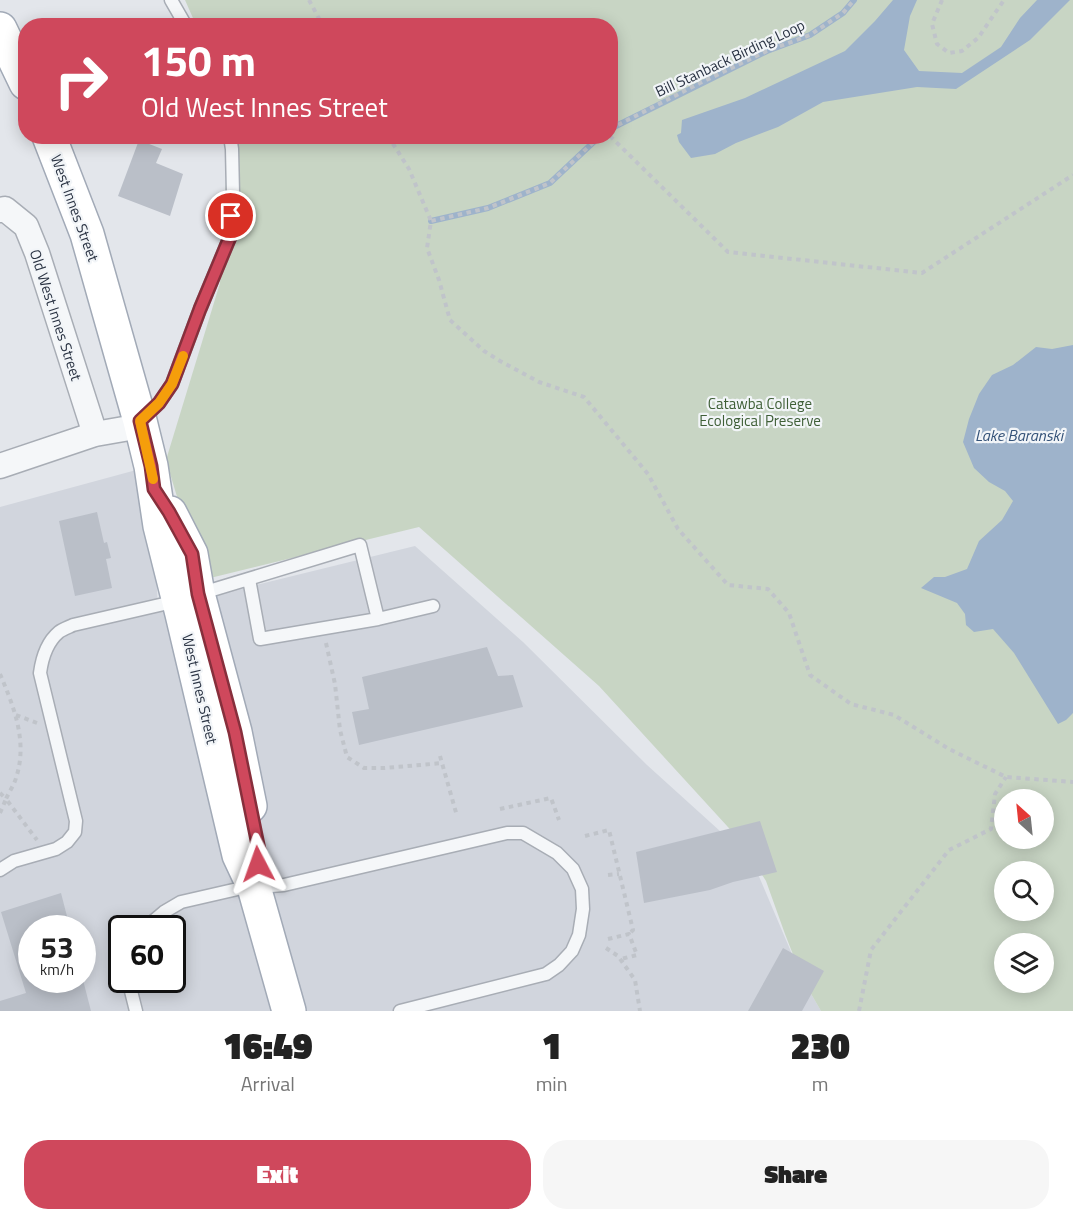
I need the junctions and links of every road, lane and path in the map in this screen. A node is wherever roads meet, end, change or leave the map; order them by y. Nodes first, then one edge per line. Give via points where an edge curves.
1 (171, 0) edge
2 (309, 0) edge
3 (854, 0) edge
4 (942, 0) edge
5 (1004, 0) edge
6 (181, 18) edge
7 (319, 18) edge
8 (0, 29) edge
9 (18, 66) edge
10 (618, 125) edge
11 (52, 144) edge
12 (231, 144) edge
13 (393, 144) edge
14 (591, 144) edge
15 (618, 144) edge
16 (1073, 176) edge
17 (0, 210) edge
18 (431, 221) junction
19 (140, 424) junction
20 (95, 434) junction
21 (0, 466) edge
22 (249, 579) junction
23 (189, 597) junction
24 (433, 606) dead end
25 (378, 619) junction
26 (323, 628) junction
27 (0, 675) edge
28 (440, 756) dead end
29 (442, 764) junction
30 (1006, 777) junction
31 (1073, 782) edge
32 (0, 793) edge
33 (6, 799) junction
34 (500, 809) dead end
35 (0, 813) edge
36 (457, 816) dead end
37 (559, 820) dead end
38 (585, 836) dead end
39 (28, 843) dead end
40 (0, 870) edge
41 (619, 874) junction
42 (608, 875) dead end
43 (254, 887) junction
44 (160, 915) edge
45 (629, 934) junction
46 (608, 939) dead end
47 (606, 948) dead end
48 (621, 959) junction
49 (132, 993) edge
50 (136, 1011) edge
51 (289, 1011) edge
52 (400, 1011) edge
53 (640, 1011) edge
54 (859, 1011) edge

1 - 6 lane
2 - 7 path
3 - 10 path, Bill Stanback Birding Loop via 843,13 810,35 768,51
4 - 5 path via 932,24 937,44 949,53 962,51 978,38
8 - 9 main road
11 - 19 main road, West Innes Street via 87,234
12 - 19 lane via 230,237 172,384
13 - 18 path
14 - 18 path via 550,183 488,208
15 - 16 path via 728,252 922,273
17 - 20 street, Old West Innes Street via 5,209 26,226 30,235
18 - 30 path via 427,248 450,320 500,361 539,382 584,397 648,474 678,529 728,585 768,589 789,613 810,675 851,704 894,715 949,749
19 - 20 street
19 - 23 main road, West Innes Street via 154,489 192,554
20 - 21 street
22 - 23 lane
22 - 25 lane via 360,545
22 - 26 lane via 260,639
23 - 40 lane via 73,625 59,632 49,644 40,673 76,821 75,832 56,849 14,861
23 - 43 main road, West Innes Street via 235,732 259,850
24 - 25 lane
25 - 26 lane
26 - 29 path via 347,757 364,768
27 - 33 path via 16,715 21,741 16,778
28 - 29 path
29 - 36 path
30 - 31 path
30 - 54 path via 995,794 990,829 949,850 871,950
32 - 33 path
33 - 35 path
33 - 39 path via 38,841
34 - 37 path via 552,798
38 - 41 path via 609,830
41 - 42 path
41 - 45 path via 633,930
43 - 44 lane via 181,902
43 - 51 main road, West Innes Street
43 - 52 lane via 284,885 507,833 523,833 557,853 573,869 582,889 583,909 572,951 559,965 546,974
45 - 46 path
45 - 48 path via 637,955
47 - 48 path
48 - 53 path via 635,980
49 - 50 lane

